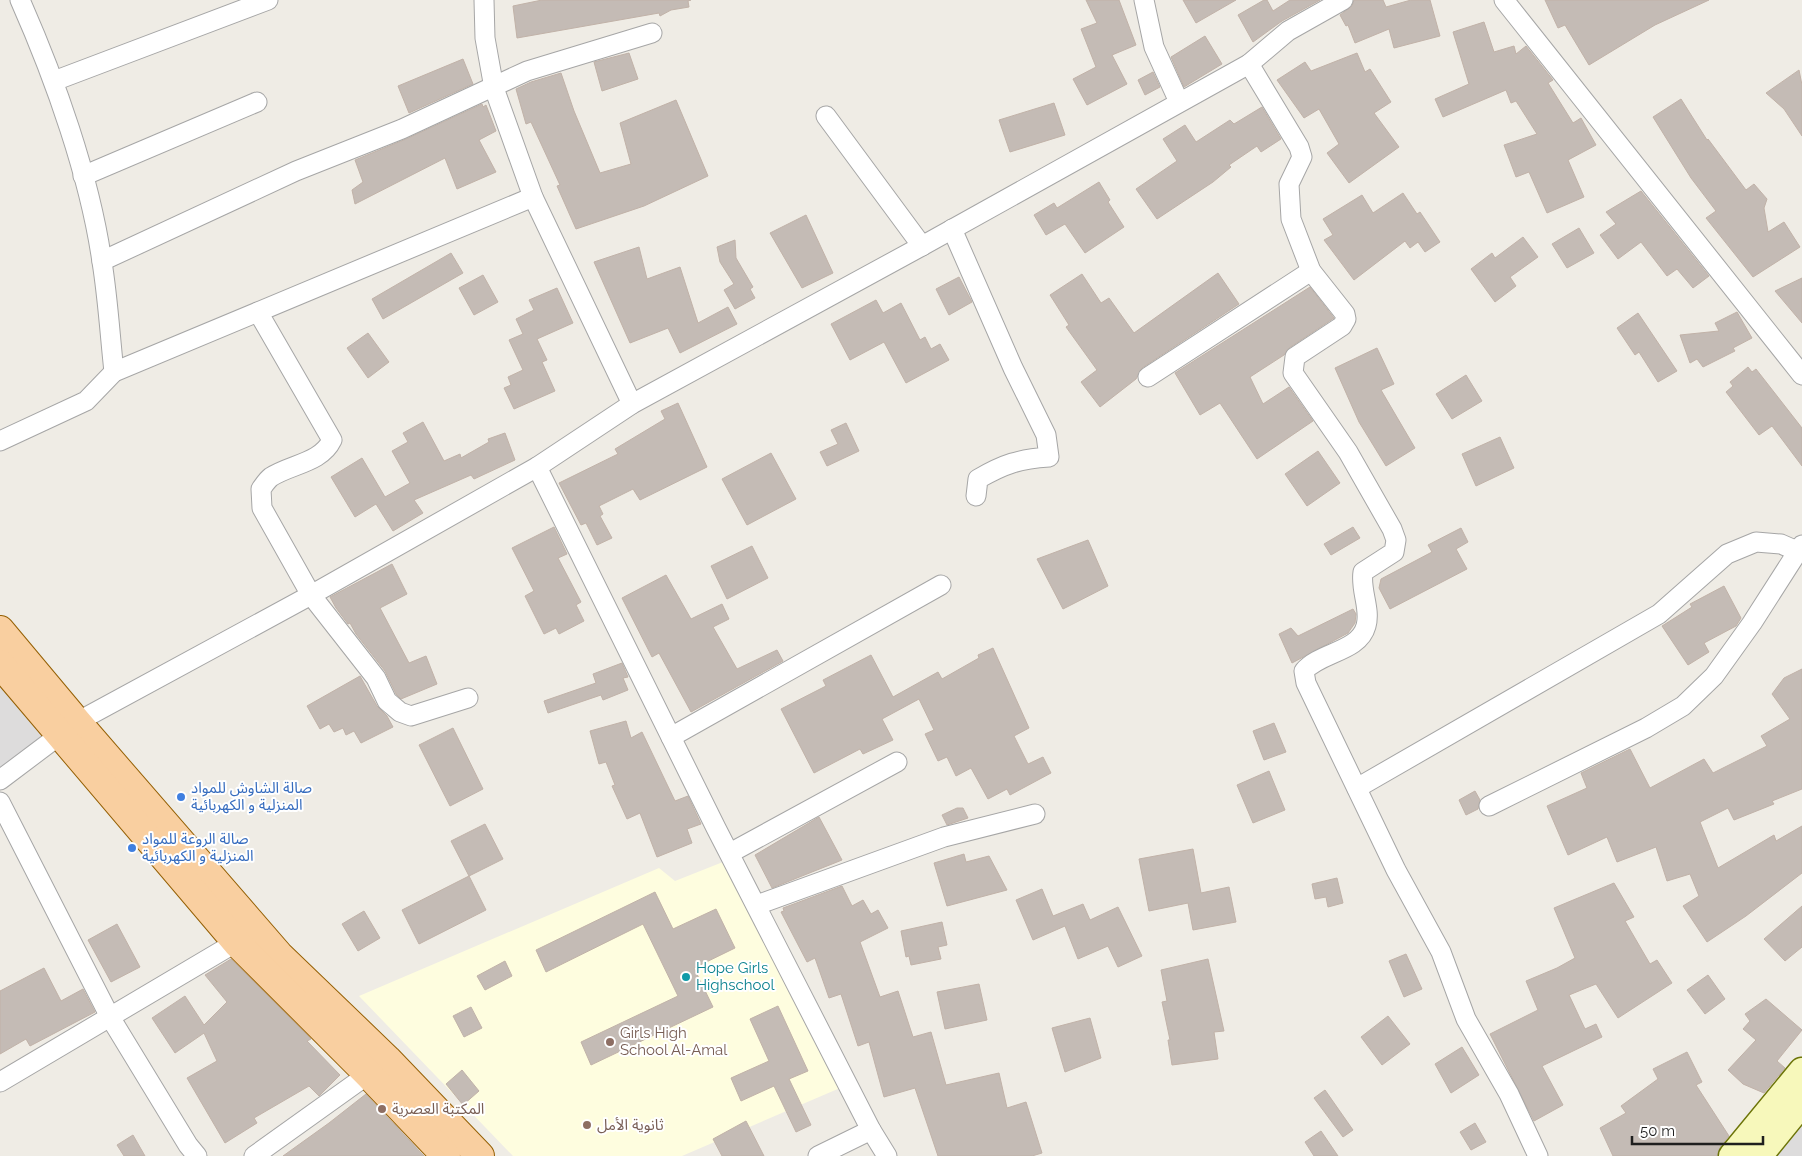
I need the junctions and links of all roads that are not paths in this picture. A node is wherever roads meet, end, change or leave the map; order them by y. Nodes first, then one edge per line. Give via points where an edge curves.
1 (20, 0) edge
2 (268, 0) edge
3 (484, 0) edge
4 (1144, 0) edge
5 (1343, 0) edge
6 (1504, 0) edge
7 (652, 33) dead end
8 (1249, 64) junction
9 (54, 81) junction
10 (494, 88) junction
11 (257, 102) dead end
12 (1179, 102) junction
13 (826, 116) dead end
14 (83, 176) junction
15 (533, 196) junction
16 (952, 229) junction
17 (922, 246) junction
18 (102, 261) junction
19 (1311, 270) junction
20 (258, 312) junction
21 (114, 372) junction
22 (1802, 375) edge
23 (1148, 377) dead end
24 (632, 404) junction
25 (0, 441) edge
26 (536, 467) junction
27 (976, 496) dead end
28 (1800, 548) edge
29 (941, 585) dead end
30 (311, 595) junction
31 (0, 630) edge
32 (0, 664) edge
33 (468, 698) dead end
34 (69, 729) junction
35 (671, 737) junction
36 (897, 762) dead end
37 (0, 780) edge
38 (1357, 788) junction
39 (0, 802) edge
40 (1488, 806) dead end
41 (1036, 814) dead end
42 (730, 854) junction
43 (757, 905) junction
44 (246, 936) junction
45 (110, 1017) junction
46 (378, 1067) junction
47 (1802, 1071) edge
48 (0, 1082) edge
49 (1802, 1103) edge
50 (871, 1130) junction
51 (197, 1156) edge
52 (254, 1156) edge
53 (446, 1156) edge
54 (480, 1156) edge
55 (818, 1156) edge
56 (887, 1156) edge
57 (1538, 1156) edge
58 (1732, 1156) edge
59 (1759, 1156) edge

1 - 9 street
2 - 9 street
3 - 10 street via 485,38
4 - 12 street via 1154,47
5 - 8 street via 1288,31
6 - 22 street
7 - 10 street via 527,72
8 - 12 street
8 - 19 street via 1299,147 1302,157 1289,184 1288,196 1291,219
9 - 14 street
10 - 15 street
10 - 18 street via 296,171
11 - 14 street
12 - 16 street
13 - 17 street
14 - 18 street
15 - 20 street
15 - 24 street
16 - 17 street
16 - 27 street via 1046,435 1049,457 1004,465 978,479
17 - 24 street
18 - 21 street
19 - 23 street
19 - 38 street via 1346,319 1342,326 1295,357 1293,373 1348,452 1396,540 1394,552 1363,572 1361,583 1366,626 1359,638 1349,646 1311,662 1304,671 1311,696
20 - 21 street
20 - 30 street via 332,440 320,455 270,478 261,489 262,508
21 - 25 street via 86,401
24 - 26 street
26 - 30 street
26 - 35 street
28 - 38 street via 1756,542 1727,554 1659,614
28 - 40 street via 1714,676 1683,706 1646,728
29 - 35 street
30 - 33 street via 376,678 387,701 400,712 411,716
30 - 34 street
31 - 34 main road
32 - 34 main road
34 - 37 street
34 - 44 main road
35 - 42 street
36 - 42 street
38 - 57 street via 1396,870 1442,952 1466,1019 1509,1094
39 - 45 street
41 - 43 street via 944,837
42 - 43 street
43 - 50 street
44 - 45 street
44 - 46 main road
45 - 48 street
45 - 51 street
46 - 52 street
46 - 53 main road
46 - 54 main road
47 - 58 main road
49 - 59 main road
50 - 55 street
50 - 56 street

